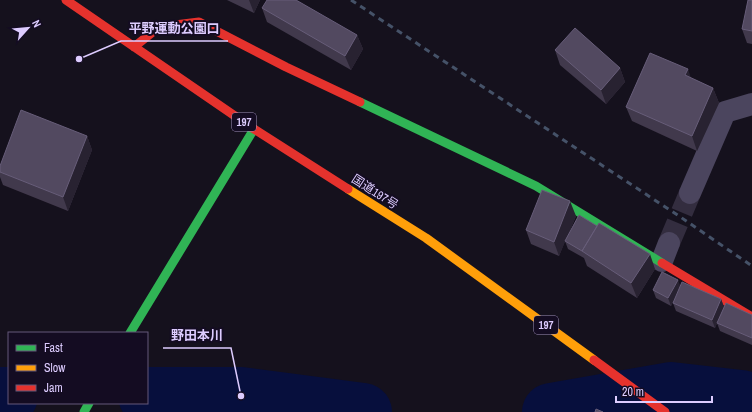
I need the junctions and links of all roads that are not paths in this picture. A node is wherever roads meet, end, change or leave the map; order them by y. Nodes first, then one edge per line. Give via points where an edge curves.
1 (66, 0) edge
2 (134, 47) junction
3 (752, 104) edge
4 (254, 129) junction
5 (690, 194) tunnel mouth
6 (752, 317) edge
7 (131, 332) edge
8 (666, 412) edge

1 - 2 main road, 国道197号 / 197
2 - 4 main road, 国道197号 / 197
2 - 6 main road via 158,27 199,22 286,68 536,186 666,252
3 - 5 street via 725,112
4 - 7 main road
4 - 8 main road, 国道197号 / 197 via 426,238

